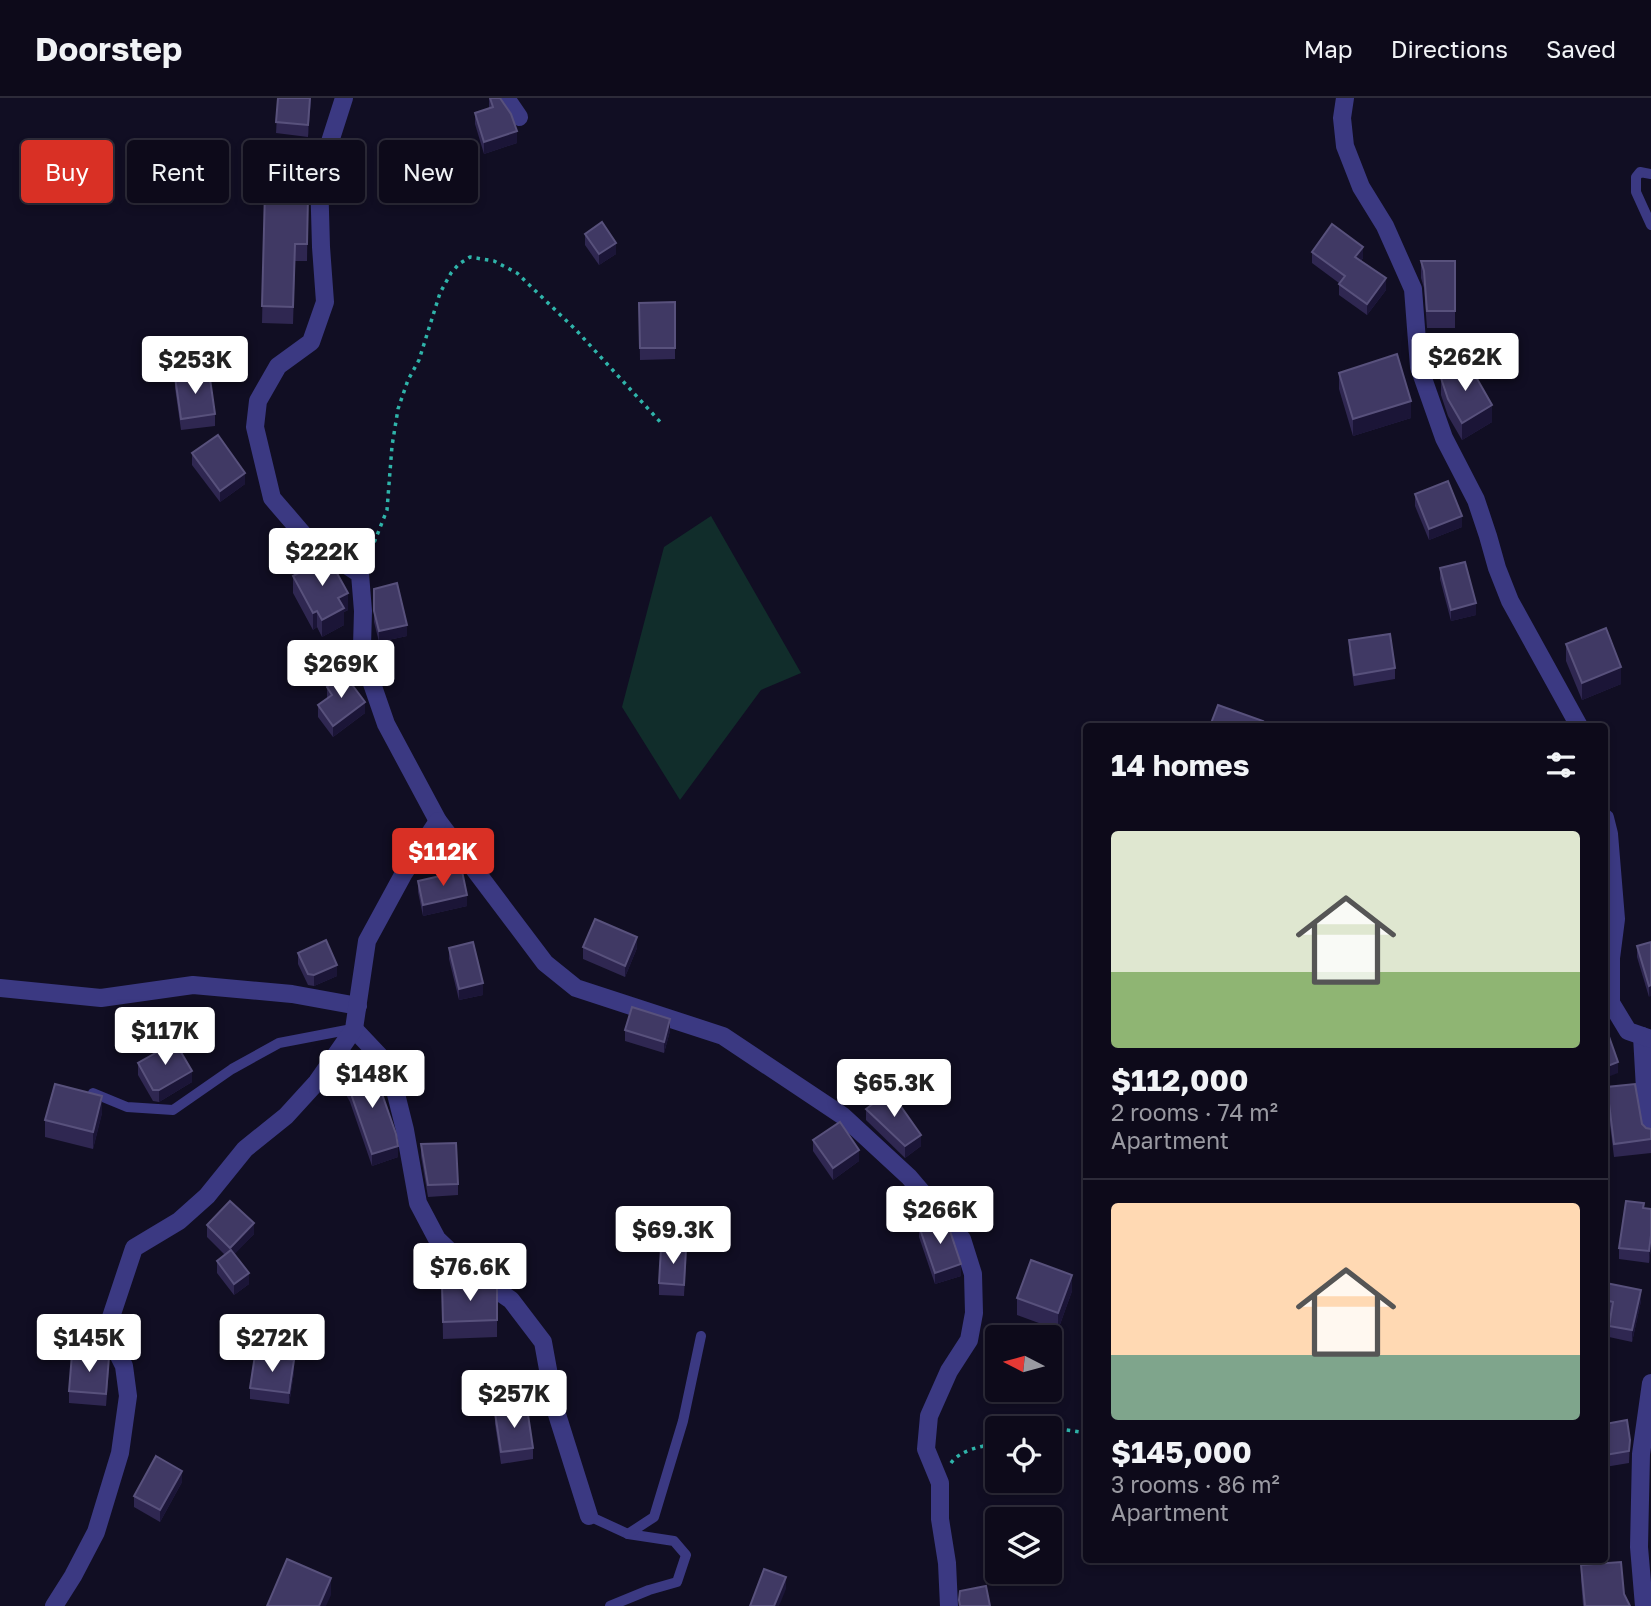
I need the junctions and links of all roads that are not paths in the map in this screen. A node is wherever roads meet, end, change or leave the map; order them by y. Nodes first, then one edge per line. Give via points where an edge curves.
1 (344, 98) edge
2 (506, 98) edge
3 (1345, 98) edge
4 (519, 117) dead end
5 (1651, 174) edge
6 (1651, 225) edge
7 (1577, 723) edge
8 (438, 821) junction
9 (1608, 830) edge
10 (0, 988) edge
11 (358, 1006) junction
12 (354, 1029) junction
13 (1646, 1038) edge
14 (93, 1093) edge
15 (1651, 1131) edge
16 (701, 1336) dead end
17 (1651, 1383) edge
18 (589, 1516) joint
19 (628, 1534) junction
20 (54, 1606) edge
21 (610, 1606) edge
22 (949, 1606) edge
23 (1644, 1606) edge

1 - 8 street via 319,176 325,302 311,342 278,366 258,401 255,427 272,498 309,541 360,574 362,646 369,676 386,723
2 - 4 street
3 - 7 street via 1345,146 1413,289 1419,367 1444,438 1476,500 1510,601
5 - 6 lane via 1640,172 1636,177 1636,192
8 - 11 street via 367,941
8 - 22 street via 545,963 576,988 723,1036 843,1116 909,1177 962,1239 973,1274 974,1313 969,1340 929,1416 926,1448 940,1483
9 - 13 street via 1615,919 1611,1003 1628,1031
10 - 11 street via 101,998 193,985 292,994
11 - 12 street
12 - 14 lane via 279,1043 173,1110 127,1107
12 - 18 street via 389,1066 418,1203 437,1239 475,1275 511,1300 543,1342 555,1408
12 - 20 street via 317,1082 286,1116 245,1149 207,1196 179,1221 134,1248 110,1320 128,1396 120,1453 96,1532
13 - 15 street via 1645,1089
16 - 19 lane via 683,1420 654,1517
17 - 23 street via 1641,1454 1639,1547
18 - 19 lane
19 - 21 lane via 674,1541 686,1555 677,1582

